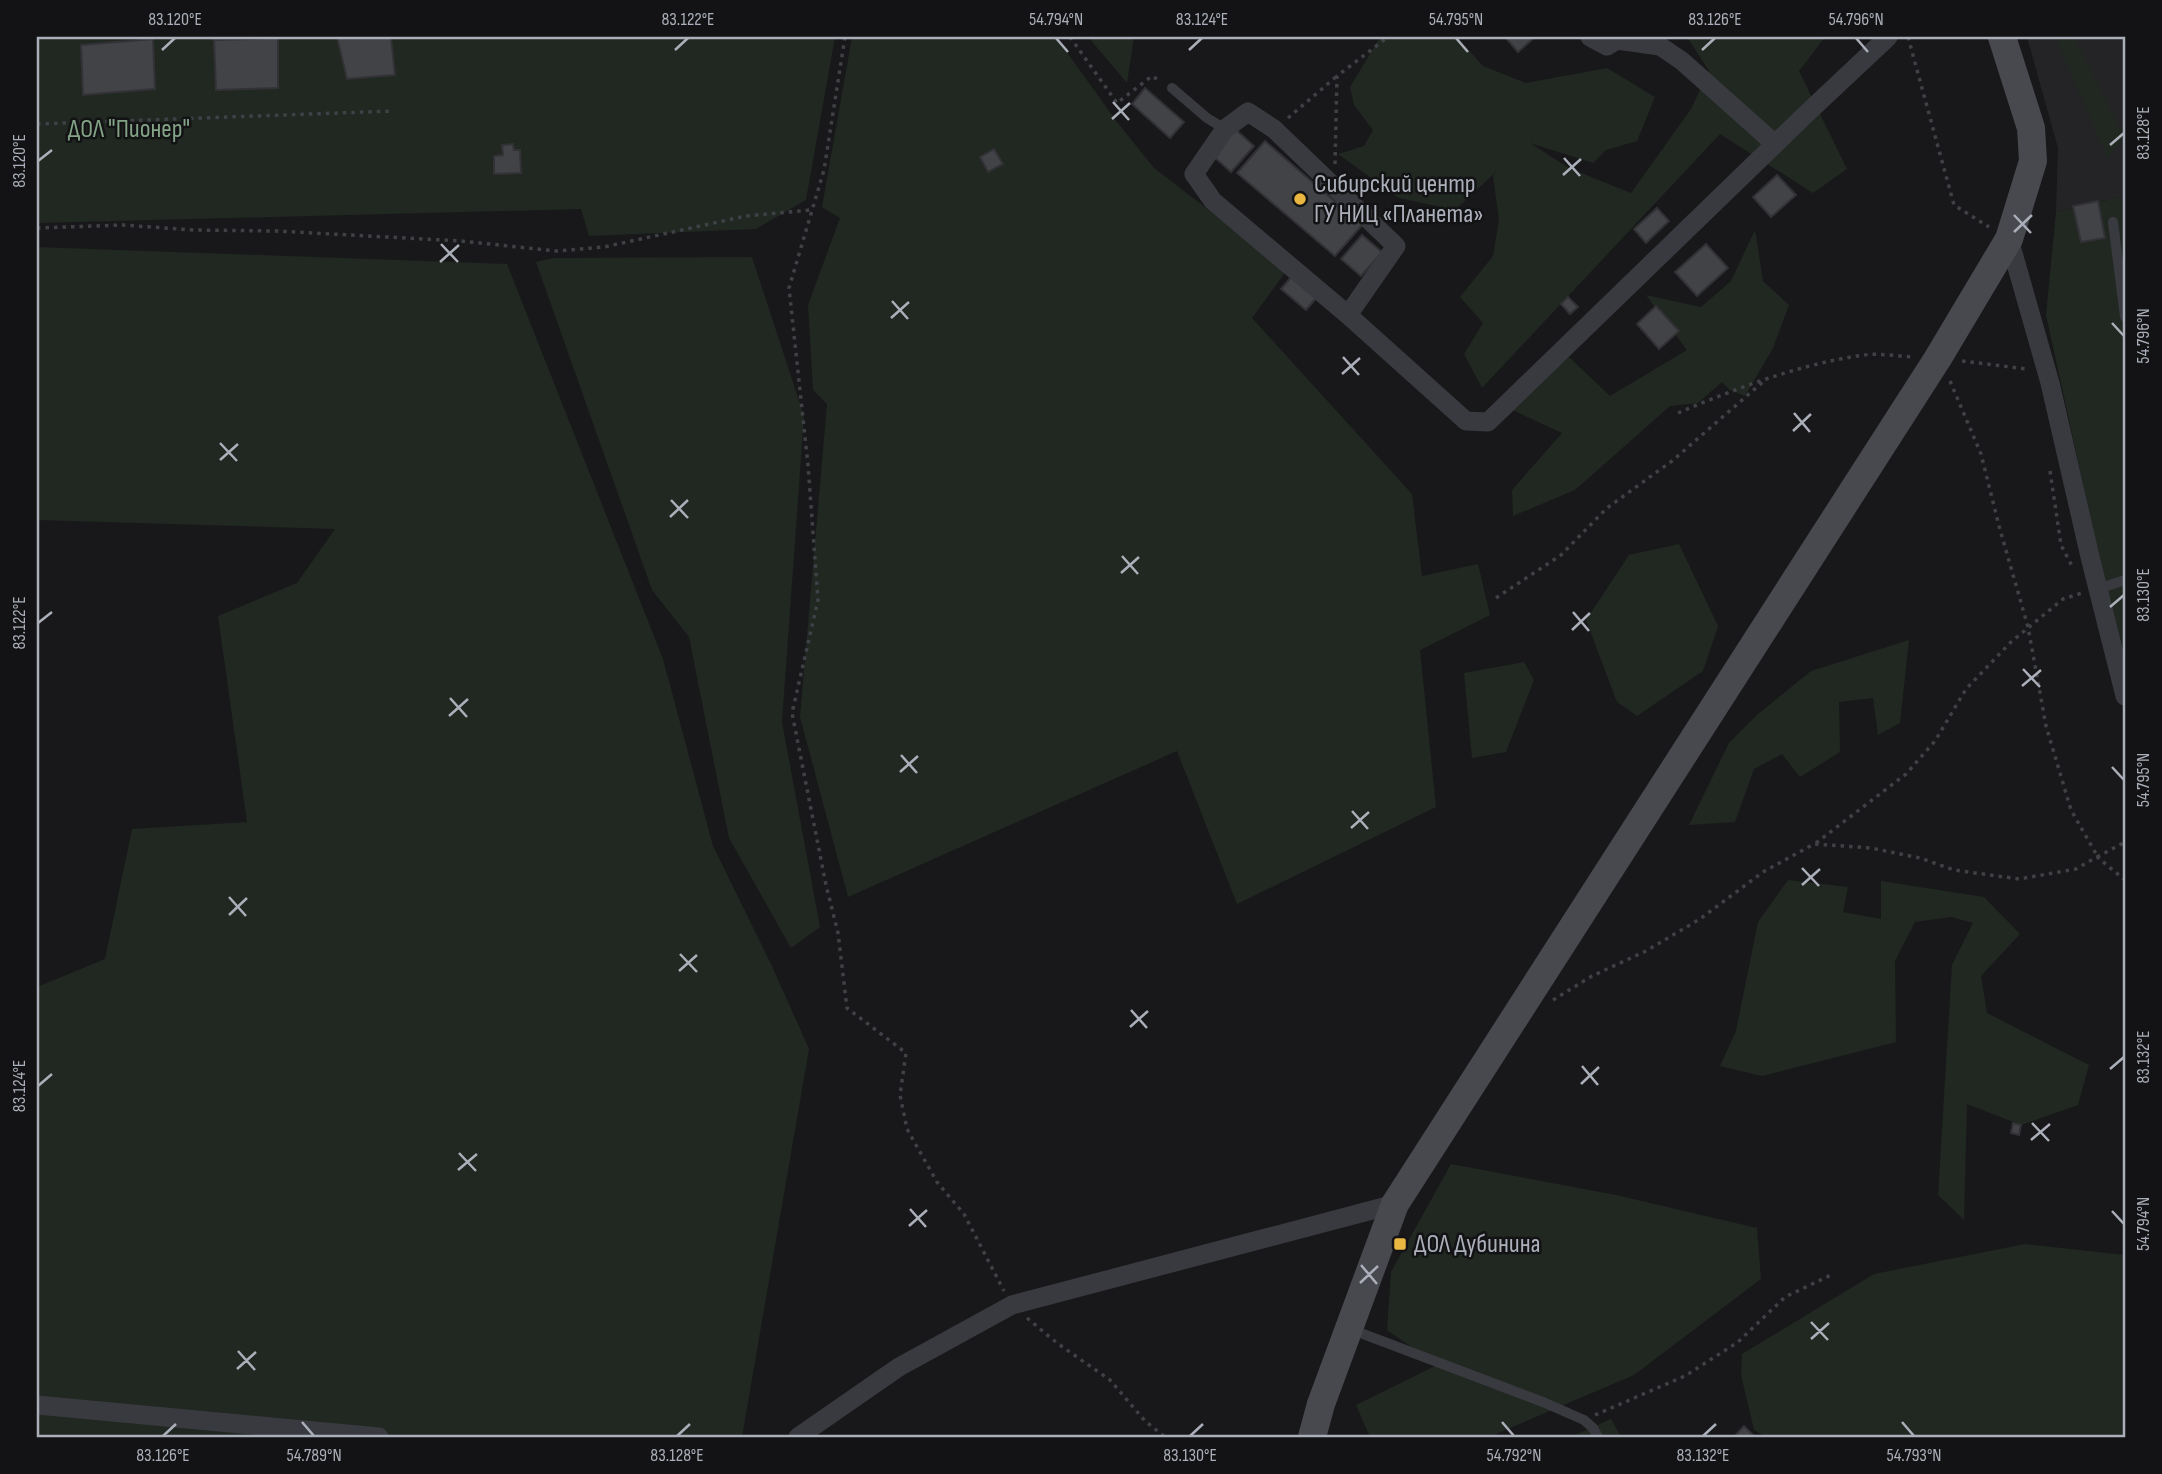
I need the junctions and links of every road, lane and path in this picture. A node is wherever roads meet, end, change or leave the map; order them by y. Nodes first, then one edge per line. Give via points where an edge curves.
1 (845, 37) edge
2 (1070, 37) edge
3 (1388, 37) edge
4 (1590, 37) edge
5 (1888, 37) edge
6 (1908, 37) edge
7 (2002, 37) edge
8 (1337, 76) junction
9 (1172, 88) joint
10 (393, 111) dead end
11 (37, 124) edge
12 (1225, 129) junction
13 (1274, 130) junction
14 (1775, 144) junction
15 (1335, 185) junction
16 (811, 210) junction
17 (2113, 222) dead end
18 (37, 228) edge
19 (2009, 239) junction
20 (1348, 314) junction
21 (2125, 317) edge
22 (1938, 358) junction
23 (2047, 371) junction
24 (1766, 380) junction
25 (1678, 413) dead end
26 (2125, 580) edge
27 (2098, 589) junction
28 (1496, 598) dead end
29 (2028, 627) junction
30 (2125, 696) edge
31 (2125, 842) edge
32 (1814, 844) junction
33 (2097, 857) junction
34 (2125, 880) edge
35 (1549, 1002) dead end
36 (1395, 1204) junction
37 (1831, 1275) dead end
38 (1012, 1305) junction
39 (1349, 1329) junction
40 (37, 1405) edge
41 (1584, 1420) junction
42 (379, 1437) edge
43 (797, 1437) edge
44 (1165, 1437) edge
45 (1312, 1437) edge
46 (1598, 1437) edge

1 - 16 path via 824,170
2 - 9 path via 1117,103 1152,76
3 - 8 path
4 - 14 street via 1607,46 1617,40 1660,46
5 - 14 street
6 - 19 path via 1954,205
7 - 19 street via 2031,128 2033,161
8 - 13 path
8 - 15 path
9 - 12 lane
10 - 11 path
12 - 13 street via 1248,112
12 - 20 street via 1194,174 1213,201
13 - 15 street
14 - 20 street via 1488,422 1466,421
15 - 20 street via 1396,246
16 - 18 path via 746,216 604,247 556,251 461,241 123,225
16 - 38 path via 789,288 818,600 792,713 838,933 847,1008 906,1053 900,1095 907,1129 937,1182 964,1214
17 - 21 lane
19 - 22 street
19 - 23 street
22 - 23 path
22 - 24 path via 1866,355
22 - 29 path via 1981,454
22 - 36 street
23 - 27 street
24 - 25 path
24 - 28 path via 1672,461 1607,508 1561,555
26 - 27 lane
27 - 29 path via 2063,599
27 - 30 street
29 - 32 path via 1966,688 1935,741 1906,774
29 - 33 path via 2046,726 2071,810
31 - 33 path
32 - 33 path via 1871,848 1954,870 2020,879 2077,869
32 - 35 path via 1763,872 1700,919
33 - 34 path
36 - 38 street
36 - 39 street
37 - 41 path via 1785,1297 1738,1342 1685,1377
38 - 43 street via 899,1367
38 - 44 path via 1110,1380
39 - 41 lane
39 - 45 street
40 - 42 street
41 - 46 lane

